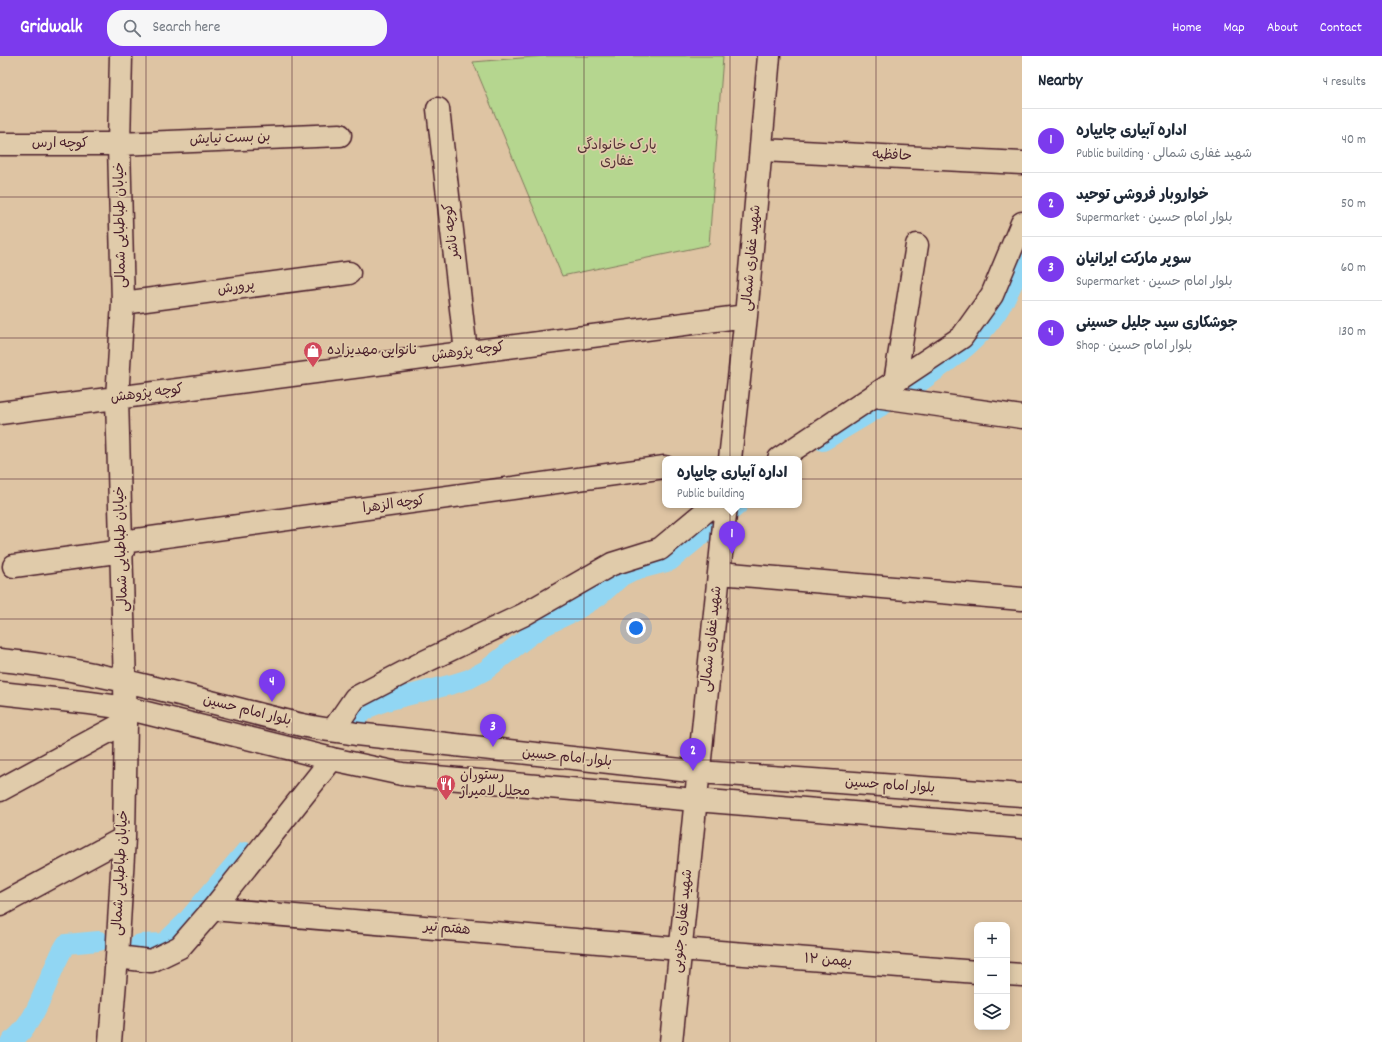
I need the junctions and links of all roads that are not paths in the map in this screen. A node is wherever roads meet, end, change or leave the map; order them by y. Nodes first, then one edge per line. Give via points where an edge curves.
1 (121, 56) edge
2 (769, 56) edge
3 (438, 109) dead end
4 (340, 135) dead end
5 (0, 144) edge
6 (119, 144) junction
7 (762, 150) junction
8 (1022, 162) edge
9 (1022, 223) edge
10 (917, 245) dead end
11 (1016, 255) edge
12 (349, 273) dead end
13 (123, 303) junction
14 (746, 316) junction
15 (466, 352) junction
16 (895, 382) junction
17 (875, 396) junction
18 (117, 398) junction
19 (0, 413) edge
20 (1022, 417) edge
21 (728, 456) edge
22 (784, 456) edge
23 (662, 467) edge
24 (709, 508) edge
25 (726, 508) edge
26 (123, 547) junction
27 (14, 566) dead end
28 (719, 573) junction
29 (1022, 599) edge
30 (0, 660) edge
31 (125, 680) junction
32 (0, 693) edge
33 (126, 715) junction
34 (333, 730) junction
35 (332, 759) junction
36 (698, 772) junction
37 (0, 790) edge
38 (1022, 795) edge
39 (696, 800) junction
40 (1022, 827) edge
41 (124, 838) junction
42 (0, 905) edge
43 (214, 909) junction
44 (680, 949) junction
45 (117, 957) junction
46 (974, 972) edge
47 (1010, 974) edge
48 (1022, 976) edge
49 (110, 1042) edge
50 (671, 1042) edge

1 - 6 street, خیابان طباطبایی شمالی
2 - 7 street, شهید غفاری شمالی
3 - 15 street, کوچه ناشر
4 - 6 street, بن بست نیایش
5 - 6 street, کوچه ارس
6 - 13 street, خیابان طباطبایی شمالی
7 - 8 street, حافظیه
7 - 14 street, شهید غفاری شمالی
9 - 11 street
10 - 16 street
11 - 16 street via 962,337
12 - 13 street, پرورش
13 - 18 street, خیابان طباطبایی شمالی
14 - 15 street, کوچه پژوهش
14 - 21 street, شهید غفاری شمالی
15 - 18 street, کوچه پژوهش
16 - 17 street
17 - 20 street
17 - 22 street
18 - 19 street, کوچه پژوهش
18 - 26 street, خیابان طباطبایی شمالی
23 - 26 street, کوچه الزهرا
24 - 34 street via 660,549 612,564 523,615 355,698
25 - 28 street, شهید غفاری شمالی
26 - 27 street, کوچه الزهرا
26 - 31 street, خیابان طباطبایی شمالی
28 - 29 street
28 - 36 street, شهید غفاری شمالی
30 - 31 street, بلوار امام حسین via 38,664
31 - 33 street, خیابان طباطبایی شمالی
31 - 34 street, بلوار امام حسین
32 - 33 street, بلوار امام حسین
33 - 35 street, بلوار امام حسین
33 - 37 street
33 - 41 street, خیابان طباطبایی شمالی
34 - 36 street, بلوار امام حسین via 434,744
35 - 39 street, بلوار امام حسین via 402,774
35 - 43 street
36 - 38 street, بلوار امام حسین
36 - 39 street, شهید غفاری شمالی
39 - 40 street, بلوار امام حسین
39 - 44 street, شهید غفاری جنوبی
41 - 42 street
41 - 45 street, خیابان طباطبایی شمالی
43 - 44 street, هفتم تیر
43 - 45 street via 180,946 166,955 151,961
44 - 46 street, ۱۲ بهمن
44 - 50 street, شهید غفاری جنوبی
45 - 49 street, خیابان طباطبایی شمالی
47 - 48 street

